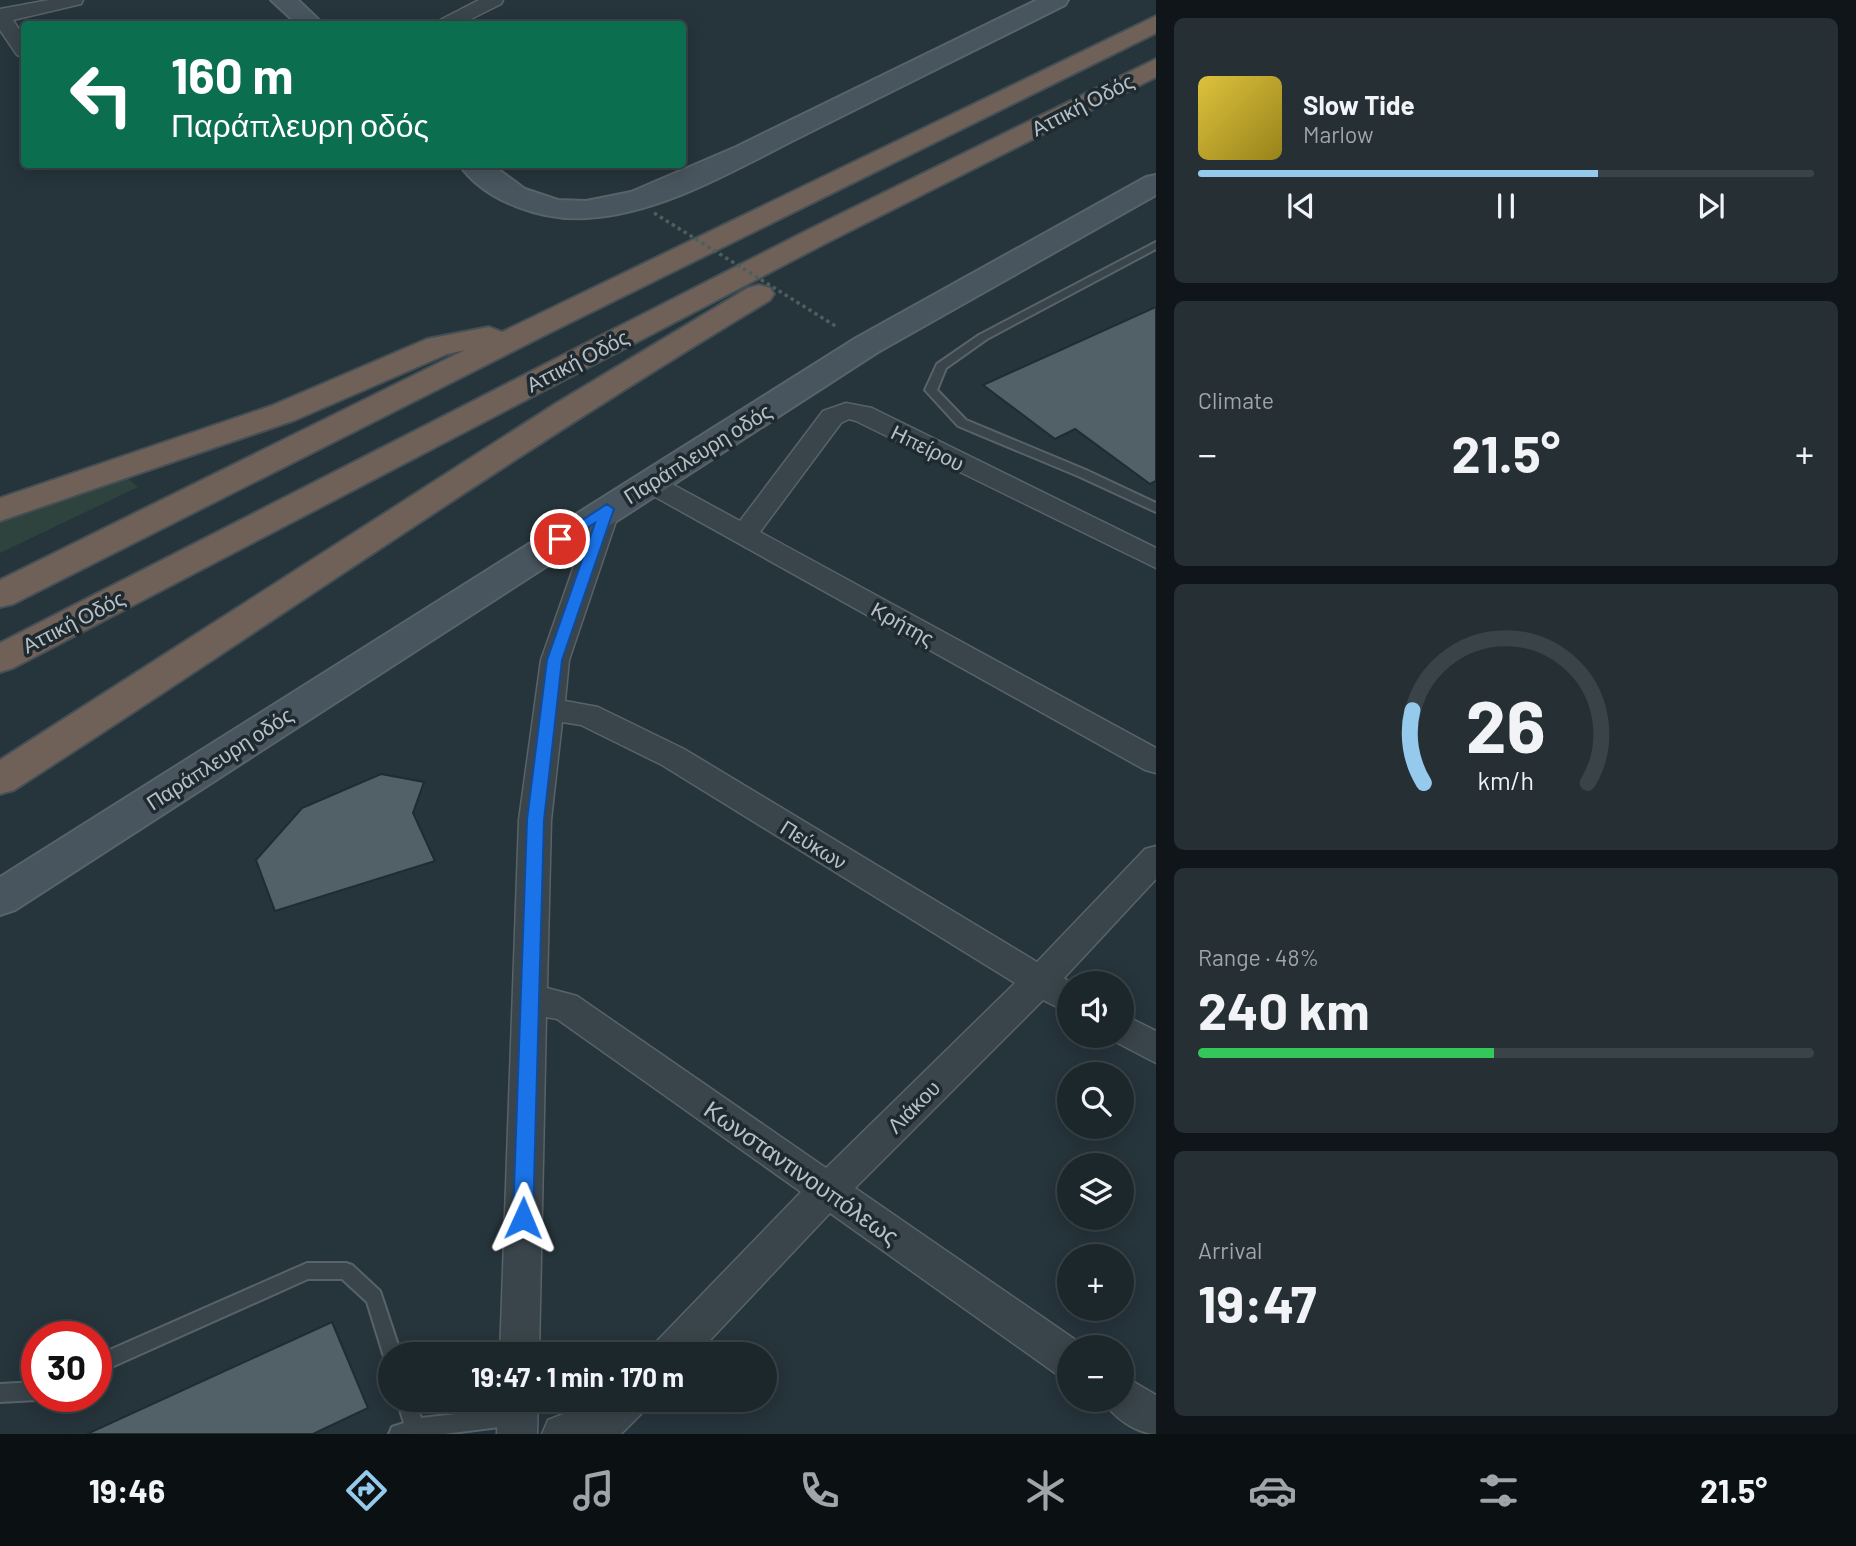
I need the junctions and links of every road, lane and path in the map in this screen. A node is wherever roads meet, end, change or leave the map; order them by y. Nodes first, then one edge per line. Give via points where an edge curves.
1 (74, 0) edge
2 (283, 0) edge
3 (494, 0) edge
4 (1056, 0) edge
5 (0, 16) edge
6 (308, 21) edge
7 (453, 21) edge
8 (1156, 23) edge
9 (21, 47) edge
10 (1156, 67) edge
11 (478, 168) edge
12 (1156, 183) edge
13 (654, 213) dead end
14 (818, 236) junction
15 (1156, 245) edge
16 (837, 327) dead end
17 (534, 328) junction
18 (650, 483) junction
19 (607, 509) junction
20 (1156, 509) edge
21 (0, 510) edge
22 (744, 535) junction
23 (1156, 558) edge
24 (0, 595) edge
25 (0, 659) edge
26 (549, 709) junction
27 (1156, 762) edge
28 (0, 779) edge
29 (1156, 858) edge
30 (0, 898) edge
31 (1038, 982) junction
32 (1057, 992) edge
33 (528, 999) junction
34 (1134, 1036) edge
35 (1156, 1048) edge
36 (827, 1191) junction
37 (388, 1342) edge
38 (519, 1342) edge
39 (682, 1342) edge
40 (1057, 1351) edge
41 (112, 1358) edge
42 (21, 1392) edge
43 (0, 1393) edge
44 (1134, 1403) edge
45 (406, 1412) edge
46 (616, 1412) edge
47 (518, 1417) edge
48 (1156, 1419) edge
49 (407, 1431) edge
50 (562, 1434) edge

1 - 5 street
2 - 6 street
3 - 7 street
4 - 11 street via 746,153 654,193 599,208 572,209 533,203 498,185
5 - 9 street
8 - 17 highway, Αττική Οδός
10 - 14 highway, Αττική Οδός
12 - 18 street, Παράπλευρη οδός via 867,345
13 - 16 path, bridge
14 - 25 highway, Αττική Οδός
14 - 28 highway via 764,291 477,466 144,689
15 - 20 lane via 983,337 941,366 931,390 962,423
17 - 21 highway via 438,346 283,413
17 - 24 highway, Αττική Οδός
18 - 19 street, Παράπλευρη οδός
18 - 22 street, Κρήτης
19 - 26 street via 555,660
19 - 30 street, Παράπλευρη οδός
22 - 23 street, Ηπείρου via 832,417 846,411 863,415
22 - 27 street, Κρήτης
26 - 31 street, Πεύκων via 587,715 673,757
26 - 33 street via 534,832
29 - 31 street, Λιάκου
31 - 32 street, Πεύκων
31 - 36 street, Λιάκου
33 - 36 street, Κωνσταντινουπόλεως via 565,1006
33 - 38 street
34 - 35 street
36 - 39 street, Λιάκου
36 - 40 street, Κωνσταντινουπόλεως
37 - 41 lane via 374,1297 346,1271 307,1271
42 - 43 lane
44 - 48 street
45 - 49 lane
46 - 50 street via 609,1419
47 - 49 lane

